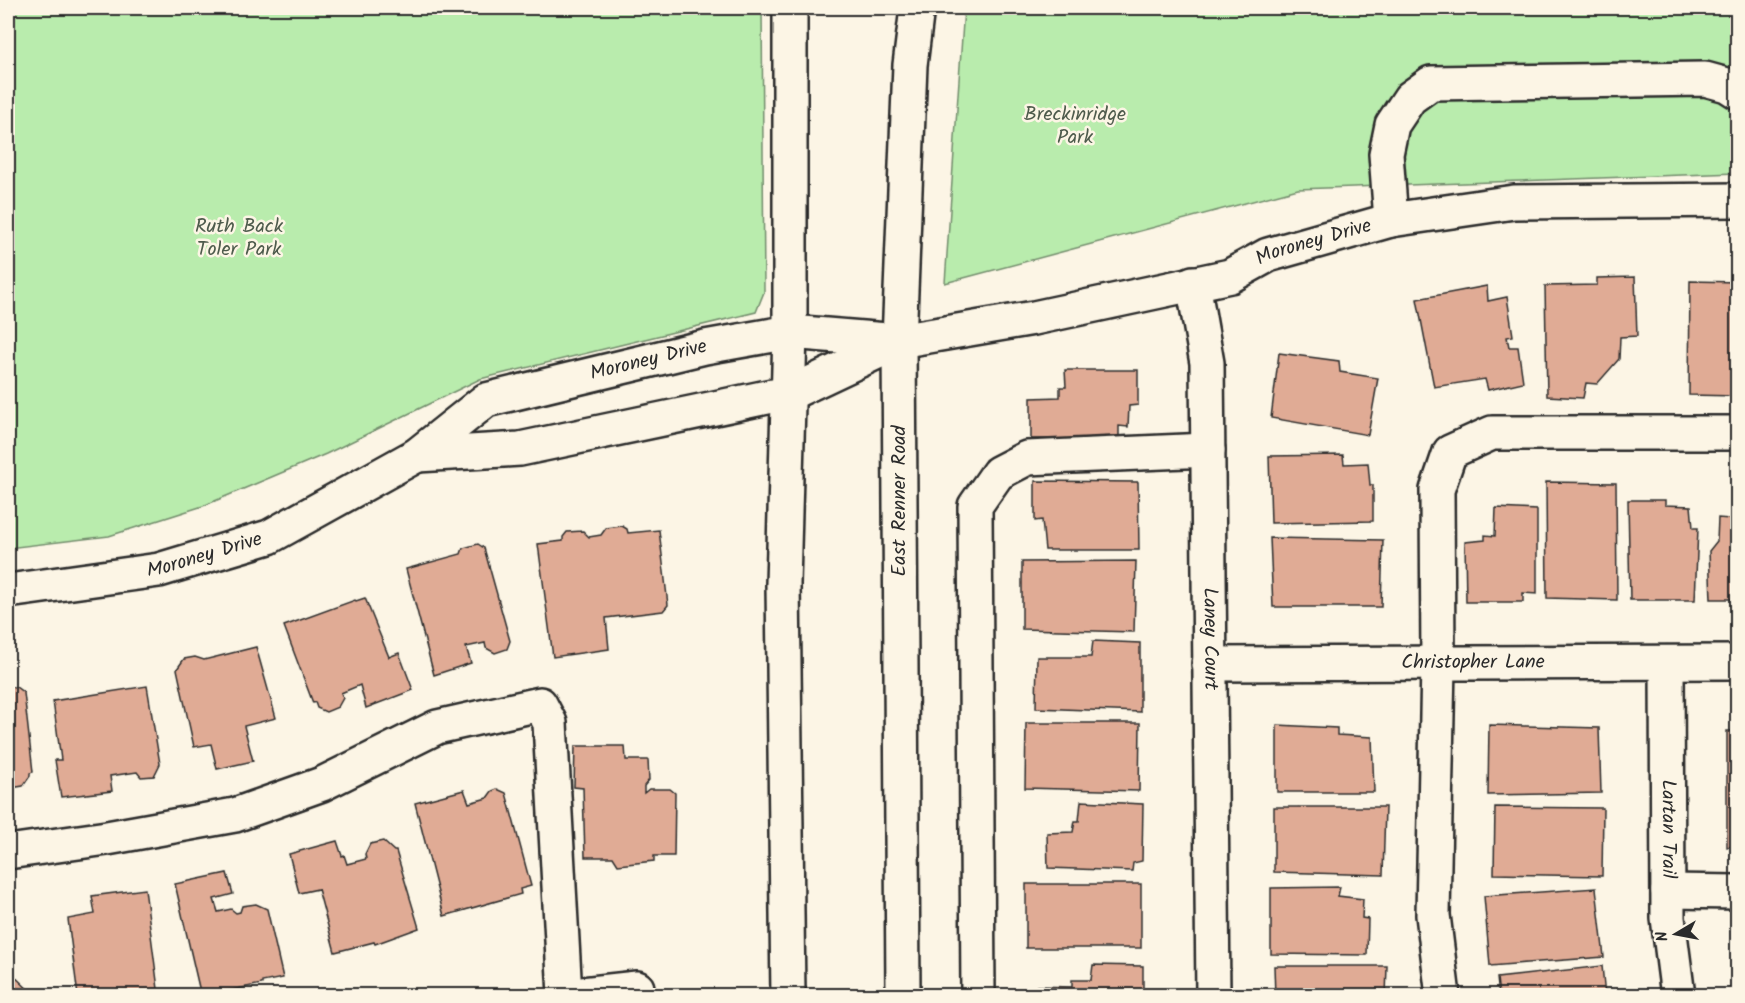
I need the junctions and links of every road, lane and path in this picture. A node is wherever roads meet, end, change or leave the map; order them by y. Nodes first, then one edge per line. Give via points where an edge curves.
1 (790, 8) edge
2 (917, 8) edge
3 (1737, 92) edge
4 (1737, 200) edge
5 (1391, 220) junction
6 (1193, 283) junction
7 (790, 332) junction
8 (899, 341) junction
9 (788, 394) junction
10 (1737, 433) edge
11 (1208, 450) junction
12 (417, 455) junction
13 (8, 591) edge
14 (1737, 662) edge
15 (1438, 663) junction
16 (1667, 663) junction
17 (1209, 664) junction
18 (8, 852) edge
19 (1668, 891) junction
20 (1737, 892) edge
21 (637, 988) dead end
22 (564, 995) edge
23 (788, 996) edge
24 (903, 996) edge
25 (978, 996) edge
26 (1213, 996) edge
27 (1443, 996) edge
28 (1678, 996) edge

1 - 7 street
2 - 8 street, East Renner Road via 910,65
3 - 5 street via 1727,85 1704,80 1431,83 1410,98 1392,124 1386,154
4 - 5 street, Moroney Drive via 1514,202
5 - 6 street, Moroney Drive via 1268,255 1230,276
6 - 8 street, Moroney Drive via 1034,318
6 - 11 street, Laney Court via 1207,363
7 - 8 street, Moroney Drive
7 - 9 street
7 - 12 street, Moroney Drive via 705,347 486,400
8 - 9 street, Moroney Drive
8 - 24 street, East Renner Road
9 - 12 street, Moroney Drive via 520,449
9 - 23 street via 783,584
10 - 15 street via 1492,433 1450,452 1437,490
11 - 17 street, Laney Court
11 - 25 street via 1027,458 998,473 975,506
12 - 13 street, Moroney Drive via 268,537 159,570
14 - 16 street, Christopher Lane
15 - 16 street, Christopher Lane
15 - 17 street, Christopher Lane
15 - 27 street via 1433,915
16 - 19 street, Lartan Trail
17 - 26 street, Laney Court
18 - 22 street via 235,815 322,784 437,727 540,704 550,723
19 - 20 street
19 - 28 street, Lartan Trail
21 - 22 street

